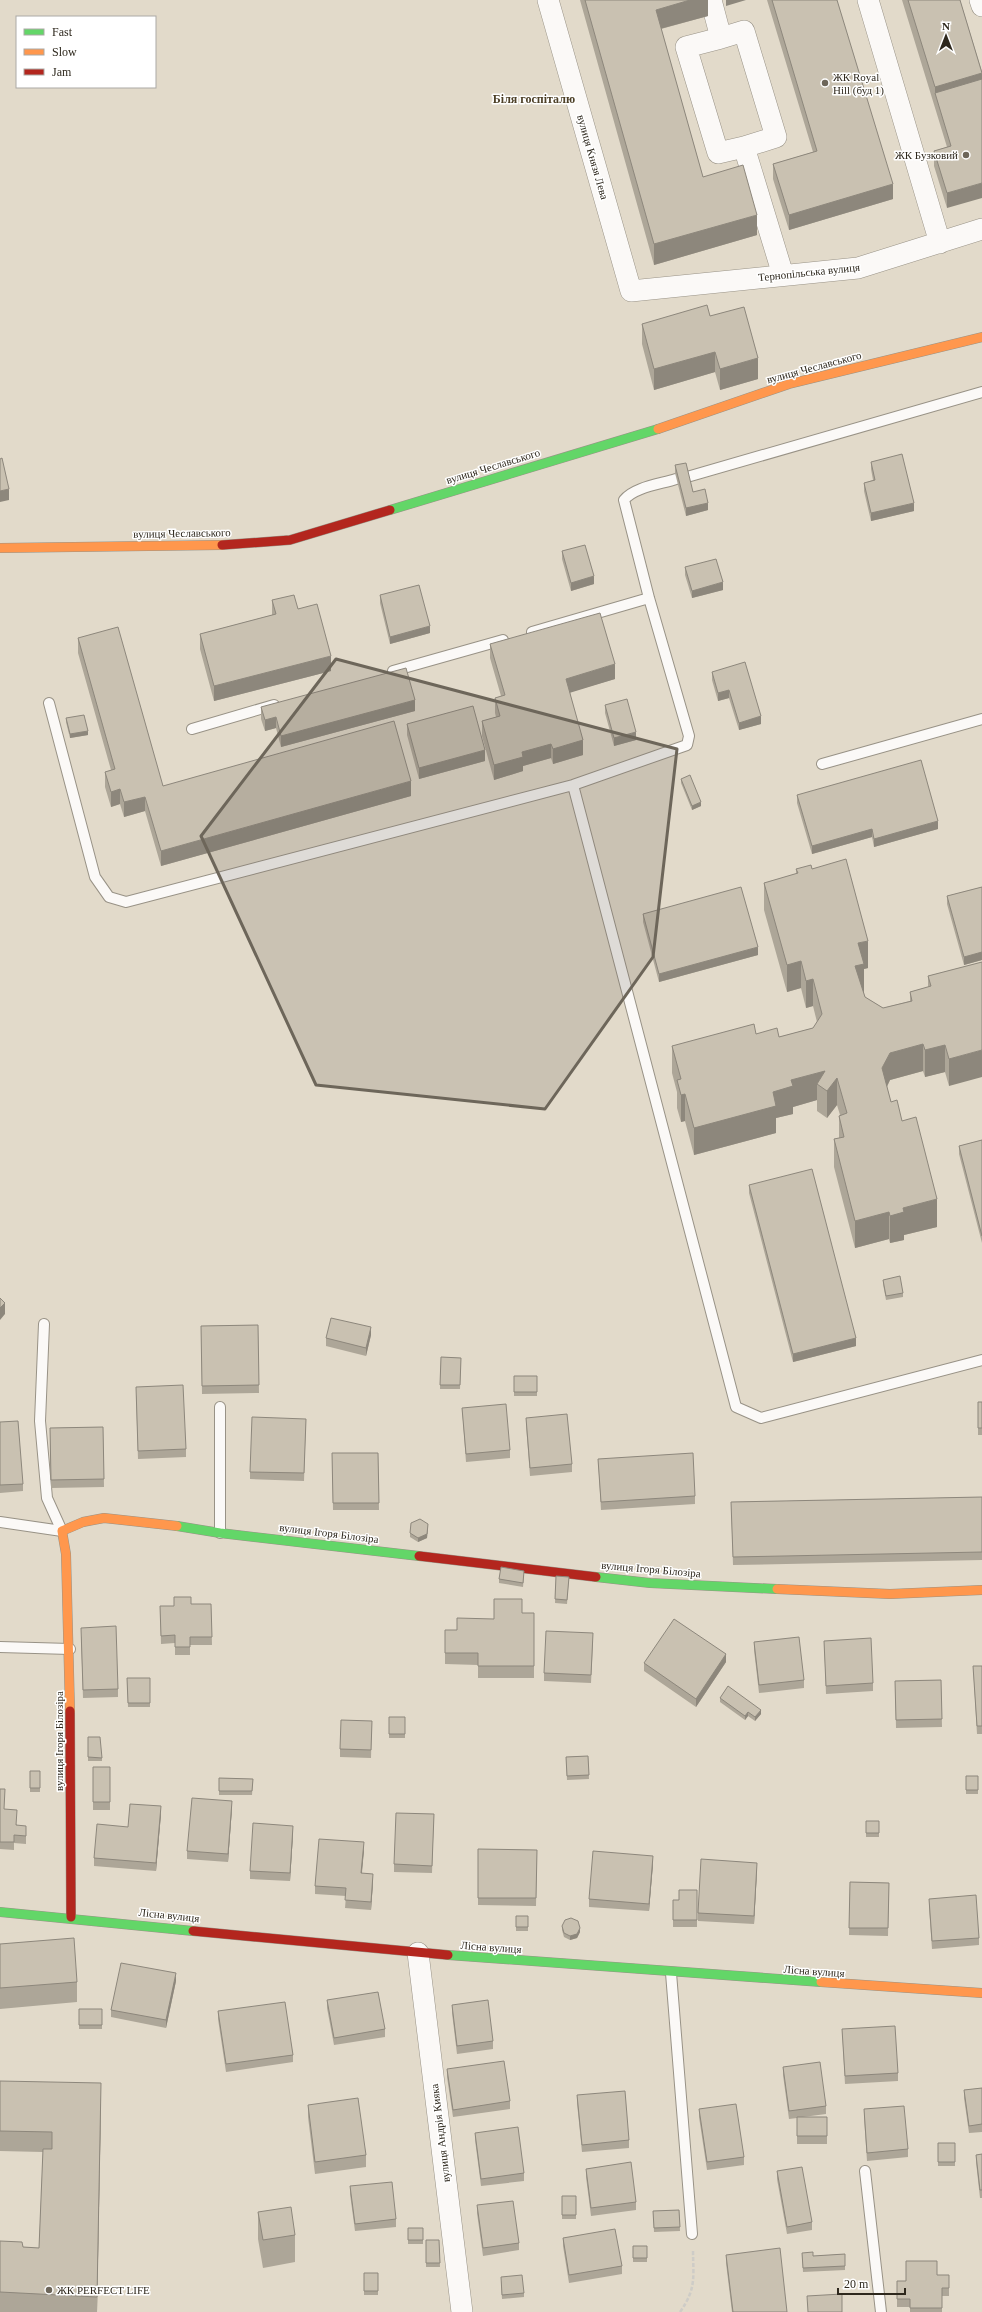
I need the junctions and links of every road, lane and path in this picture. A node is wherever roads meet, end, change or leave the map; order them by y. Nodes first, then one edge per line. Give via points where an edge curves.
1 (548, 0) edge
2 (710, 0) edge
3 (868, 0) edge
4 (980, 0) edge
5 (982, 6) edge
6 (721, 38) junction
7 (744, 147) junction
8 (982, 229) edge
9 (940, 243) junction
10 (783, 275) junction
11 (631, 291) joint
12 (982, 337) edge
13 (982, 392) edge
14 (687, 477) edge
15 (676, 479) edge
16 (0, 548) edge
17 (649, 598) junction
18 (382, 675) edge
19 (49, 703) dead end
20 (283, 703) edge
21 (981, 722) edge
22 (192, 729) dead end
23 (822, 764) dead end
24 (573, 784) junction
25 (44, 1324) dead end
26 (982, 1360) edge
27 (220, 1407) dead end
28 (0, 1522) edge
29 (62, 1531) junction
30 (220, 1533) junction
31 (982, 1590) edge
32 (0, 1647) edge
33 (70, 1649) junction
34 (0, 1912) edge
35 (71, 1917) junction
36 (418, 1953) junction
37 (671, 1973) junction
38 (982, 1993) edge
39 (865, 2171) dead end
40 (692, 2234) joint
41 (462, 2312) edge
42 (680, 2312) edge
43 (881, 2312) edge

1 - 11 street, вулиця Князя Лева
2 - 6 street
3 - 9 street
4 - 5 street
6 - 7 street via 744,31 776,137
6 - 7 street via 686,47 718,153
7 - 10 street
8 - 9 street, Тернопільська вулиця
9 - 10 street, Тернопільська вулиця via 858,268
10 - 11 street, Тернопільська вулиця
12 - 16 street, вулиця Чеславського via 790,384 683,422 290,540 229,545
13 - 14 lane
15 - 17 lane via 638,491 624,500
17 - 18 lane
17 - 24 lane via 689,736 687,745
19 - 24 lane via 95,877 109,897 126,902
20 - 22 lane
21 - 23 lane
24 - 26 lane via 736,1407 760,1418
25 - 29 lane via 40,1421 47,1498
27 - 30 lane
28 - 29 lane
29 - 30 street, вулиця Ігоря Білозіра via 83,1522 104,1518 155,1522
29 - 33 street, вулиця Ігоря Білозіра via 66,1554
30 - 31 street, вулиця Ігоря Білозіра via 650,1583 890,1594
32 - 33 lane
33 - 35 street, вулиця Ігоря Білозіра
34 - 35 street, Лісна вулиця
35 - 36 street, Лісна вулиця
36 - 37 street, Лісна вулиця
36 - 41 street, вулиця Андрія Кияка
37 - 38 street, Лісна вулиця via 965,1994
37 - 40 lane
39 - 43 lane
40 - 42 path via 693,2286 690,2299

